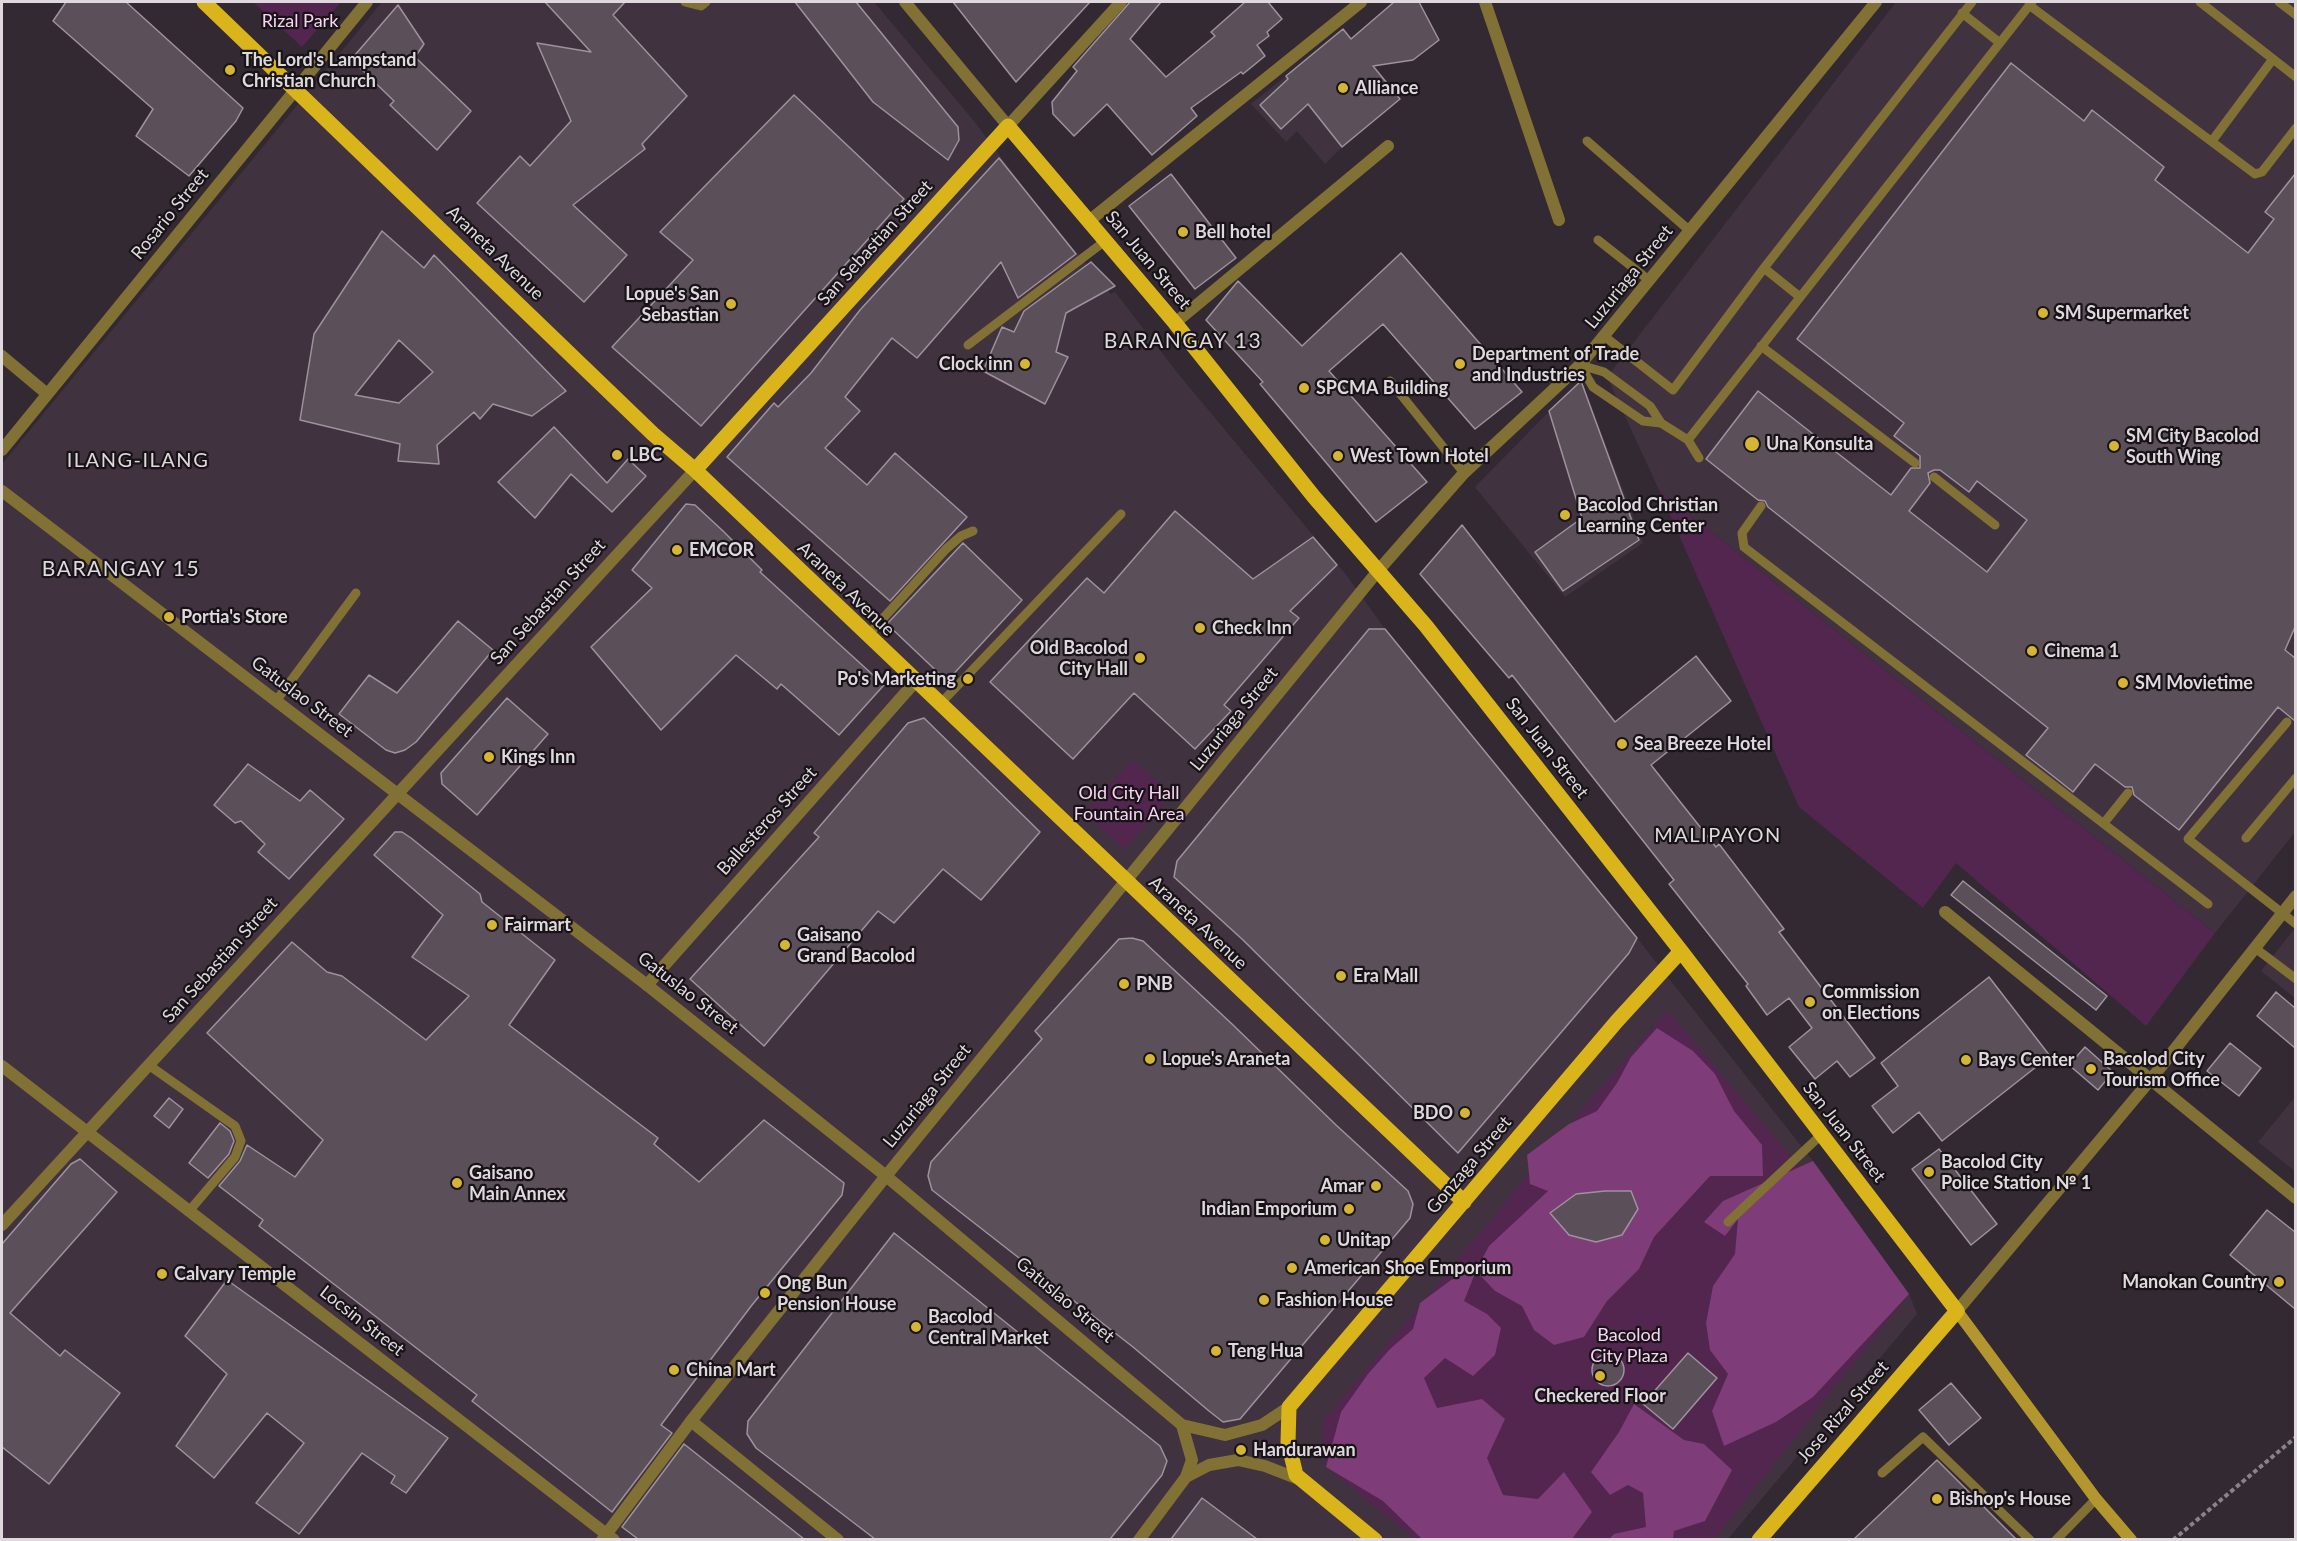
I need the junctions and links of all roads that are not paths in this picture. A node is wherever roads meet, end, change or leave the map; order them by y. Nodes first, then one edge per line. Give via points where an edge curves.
1 (204, 2) edge
2 (367, 2) edge
3 (685, 2) edge
4 (706, 2) edge
5 (905, 2) edge
6 (1120, 2) edge
7 (1361, 2) edge
8 (1485, 2) edge
9 (1876, 2) edge
10 (1972, 2) edge
11 (2200, 2) edge
12 (2279, 2) edge
13 (2031, 3) edge
14 (1962, 13) junction
15 (2295, 15) edge
16 (2000, 43) junction
17 (2273, 59) junction
18 (2295, 77) edge
19 (296, 89) junction
20 (1008, 126) junction
21 (2295, 128) edge
22 (1587, 141) dead end
23 (2212, 141) junction
24 (1388, 146) dead end
25 (1559, 220) dead end
26 (1089, 221) junction
27 (1690, 231) junction
28 (1598, 240) dead end
29 (1106, 241) junction
30 (1764, 268) junction
31 (1650, 281) junction
32 (1800, 297) junction
33 (1175, 323) junction
34 (1604, 336) junction
35 (968, 345) dead end
36 (1761, 346) junction
37 (2, 356) edge
38 (1580, 365) junction
39 (1390, 381) dead end
40 (46, 393) junction
41 (1661, 423) junction
42 (1688, 440) junction
43 (2, 450) edge
44 (1699, 458) dead end
45 (1915, 463) dead end
46 (695, 470) junction
47 (1464, 473) junction
48 (1935, 477) dead end
49 (2, 491) edge
50 (1761, 506) dead end
51 (1120, 514) dead end
52 (1995, 525) dead end
53 (973, 531) dead end
54 (1377, 572) junction
55 (356, 592) dead end
56 (867, 636) junction
57 (915, 682) junction
58 (276, 701) junction
59 (940, 704) junction
60 (2287, 722) dead end
61 (2295, 778) edge
62 (2128, 793) dead end
63 (398, 795) junction
64 (2104, 823) junction
65 (2246, 838) dead end
66 (1124, 880) junction
67 (2295, 896) edge
68 (2208, 904) dead end
69 (1945, 912) dead end
70 (2282, 914) junction
71 (2295, 924) edge
72 (2255, 948) junction
73 (1681, 951) junction
74 (2295, 979) edge
75 (647, 985) junction
76 (2, 1066) edge
77 (150, 1066) junction
78 (2151, 1078) junction
79 (88, 1133) junction
80 (1821, 1135) junction
81 (886, 1176) junction
82 (2295, 1198) edge
83 (1464, 1202) junction
84 (190, 1210) junction
85 (1728, 1222) dead end
86 (2, 1226) edge
87 (1957, 1311) junction
88 (1289, 1407) junction
89 (691, 1421) junction
90 (1182, 1425) junction
91 (1882, 1473) dead end
92 (1186, 1477) junction
93 (1304, 1481) junction
94 (2096, 1499) junction
95 (607, 1537) edge
96 (838, 1539) edge
97 (1139, 1539) edge
98 (1375, 1539) edge
99 (1759, 1539) edge
100 (2030, 1539) edge
101 (2056, 1539) edge
102 (2132, 1539) edge

1 - 19 main road, Araneta Avenue
2 - 19 street, Rosario Street
3 - 4 lane via 701,6
5 - 20 street, San Juan Street
6 - 20 street, San Sebastian Street
7 - 26 street
8 - 25 street
9 - 27 street, Luzuriaga Street
10 - 14 lane
11 - 17 lane
12 - 15 lane
13 - 16 lane
13 - 23 lane
14 - 16 lane
14 - 30 lane
16 - 32 lane
17 - 18 lane
17 - 23 lane
19 - 40 street, Rosario Street
19 - 46 main road, Araneta Avenue
20 - 26 main road, San Juan Street
20 - 46 main road, San Sebastian Street
21 - 23 lane via 2258,174
22 - 27 lane
24 - 33 street
26 - 29 main road, San Juan Street
27 - 31 street, Luzuriaga Street
28 - 31 lane
29 - 33 main road, San Juan Street
29 - 35 lane
30 - 32 lane
30 - 34 lane via 1673,390
31 - 34 street, Luzuriaga Street
32 - 36 lane
33 - 54 main road, San Juan Street
34 - 38 street, Luzuriaga Street
36 - 42 lane
36 - 45 lane
37 - 40 street
38 - 41 lane via 1604,372 1650,406
38 - 41 lane via 1593,387 1643,420
38 - 47 street, Luzuriaga Street
39 - 47 lane
40 - 43 street, Rosario Street
41 - 42 lane
42 - 44 lane
46 - 56 main road, Araneta Avenue
46 - 63 street, San Sebastian Street
47 - 54 street, Luzuriaga Street
48 - 52 lane
49 - 58 street, Gatuslao Street
50 - 64 lane via 1742,533 1744,547
51 - 59 lane
53 - 56 lane via 946,549
54 - 66 street, Luzuriaga Street
54 - 73 main road, San Juan Street via 1426,626
55 - 58 lane
56 - 57 main road, Araneta Avenue
57 - 59 main road, Araneta Avenue
57 - 75 street, Ballesteros Street
58 - 63 street, Gatuslao Street
59 - 66 main road, Araneta Avenue
60 - 70 lane via 2188,839
61 - 65 lane
62 - 64 lane
63 - 75 street, Gatuslao Street
63 - 77 street, San Sebastian Street
64 - 68 lane
66 - 81 street, Luzuriaga Street
66 - 83 main road, Araneta Avenue
67 - 70 street
69 - 78 street
70 - 71 lane
70 - 72 street
72 - 74 lane
72 - 78 street
73 - 80 main road, San Juan Street
73 - 83 main road, Gonzaga Street
75 - 81 street, Gatuslao Street
76 - 79 street, Locsin Street
77 - 79 street, San Sebastian Street
77 - 84 lane via 235,1126 242,1141 235,1157
78 - 82 street
78 - 87 street
79 - 84 street, Locsin Street
79 - 86 street, San Sebastian Street
80 - 85 lane
80 - 87 main road, San Juan Street
81 - 89 street, Luzuriaga Street
81 - 90 street, Gatuslao Street
83 - 88 main road, Gonzaga Street
84 - 95 street, Locsin Street
87 - 94 main road, San Juan Street
87 - 99 main road, Jose Rizal Street
88 - 90 street, Gatuslao Street via 1262,1425 1225,1435
88 - 93 main road via 1291,1461
89 - 95 street, Luzuriaga Street
89 - 96 street
90 - 92 street via 1192,1460
91 - 100 lane via 1923,1437
92 - 93 street via 1209,1465 1238,1460
92 - 97 street
93 - 98 main road
94 - 101 lane
94 - 102 main road, San Juan Street

